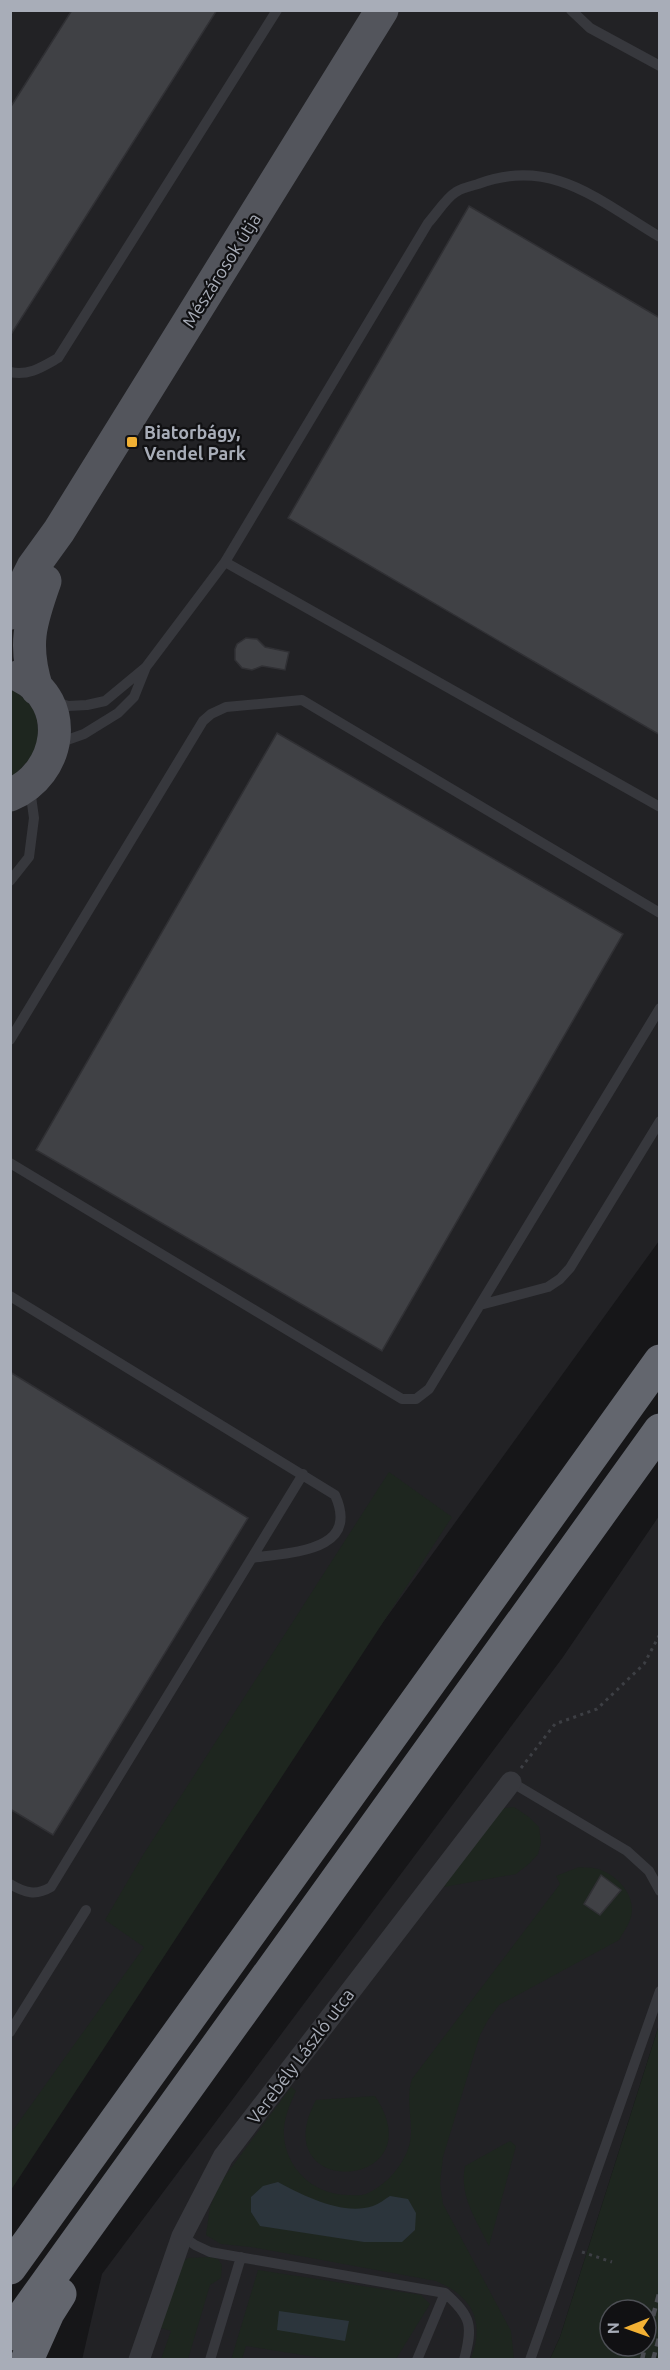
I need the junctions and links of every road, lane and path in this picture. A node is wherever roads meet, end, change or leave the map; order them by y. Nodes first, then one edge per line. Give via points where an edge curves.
1 (277, 10) edge
2 (382, 10) edge
3 (571, 10) edge
4 (660, 66) edge
5 (660, 237) edge
6 (10, 372) edge
7 (59, 531) junction
8 (225, 562) junction
9 (10, 613) edge
10 (146, 667) junction
11 (31, 686) edge
12 (52, 752) junction
13 (20, 790) edge
14 (660, 807) edge
15 (10, 881) edge
16 (660, 914) edge
17 (660, 1008) edge
18 (10, 1040) edge
19 (660, 1121) edge
20 (10, 1163) edge
21 (10, 1296) edge
22 (480, 1305) junction
23 (660, 1361) edge
24 (660, 1430) edge
25 (303, 1474) junction
26 (252, 1558) junction
27 (660, 1634) edge
28 (511, 1782) junction
29 (10, 1884) edge
30 (660, 1891) edge
31 (86, 1910) dead end
32 (660, 1991) edge
33 (10, 2032) edge
34 (118, 2184) junction
35 (182, 2236) junction
36 (569, 2248) junction
37 (241, 2257) junction
38 (612, 2262) dead end
39 (10, 2268) edge
40 (446, 2293) junction
41 (10, 2334) edge
42 (27, 2360) edge
43 (139, 2360) edge
44 (210, 2360) edge
45 (417, 2360) edge
46 (464, 2360) edge
47 (530, 2360) edge

1 - 6 lane via 58,358 37,370
2 - 7 main road, Mészárosok útja
3 - 4 lane via 590,27
5 - 8 lane via 573,185 547,177 520,174 455,192 428,223
7 - 9 main road, Mészárosok útja via 33,567
7 - 11 main road, Mészárosok útja via 29,636
8 - 10 lane
8 - 14 lane
10 - 11 lane via 105,701 87,705 68,706
10 - 12 lane via 134,698 118,713
11 - 12 main road, Mészárosok útja via 54,724
12 - 13 main road, Mészárosok útja via 39,776
13 - 15 lane via 34,818 29,857
16 - 18 lane via 302,700 226,707 203,721
17 - 22 lane
19 - 22 lane via 560,1279 548,1287
20 - 22 lane via 402,1399 416,1399 429,1389
21 - 25 lane
23 - 39 highway
24 - 34 highway
25 - 26 lane
25 - 26 lane via 335,1495 340,1522 334,1535 317,1547
26 - 29 lane via 51,1887 41,1893 30,1893
27 - 28 path via 644,1664 597,1709 555,1724
28 - 30 lane via 627,1851 649,1871
28 - 35 street, Verebély László utca via 223,2157
31 - 33 lane
32 - 36 lane
34 - 41 highway
34 - 42 highway
35 - 37 lane via 210,2252
35 - 43 street, Verebély László utca
36 - 38 path
36 - 47 lane
37 - 40 lane
37 - 44 lane
40 - 45 lane
40 - 46 lane via 469,2319

